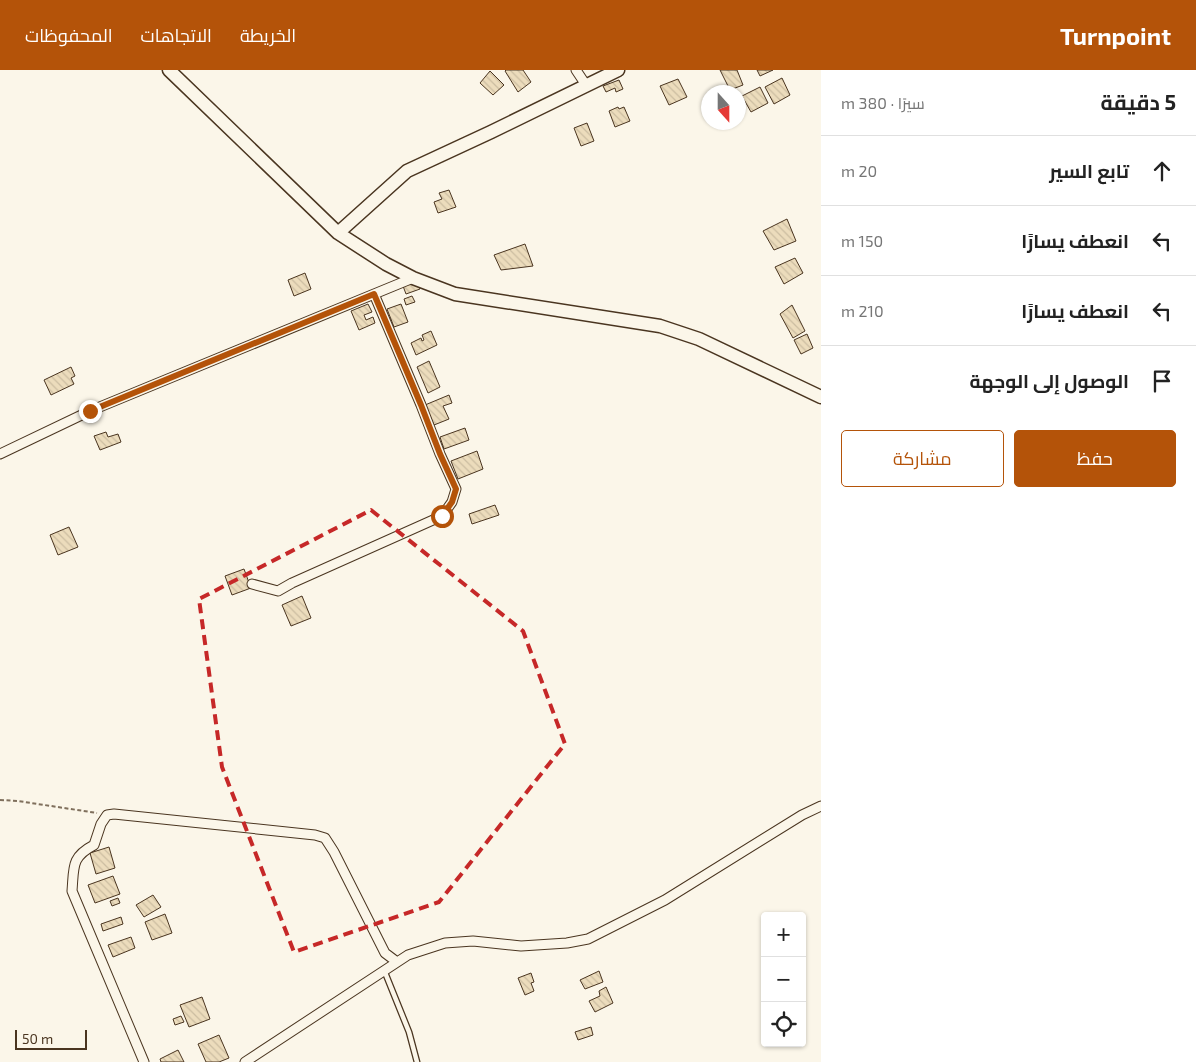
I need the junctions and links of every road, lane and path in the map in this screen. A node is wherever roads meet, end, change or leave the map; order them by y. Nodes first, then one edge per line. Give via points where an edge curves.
1 (169, 70) edge
2 (576, 70) edge
3 (618, 70) edge
4 (586, 85) junction
5 (338, 233) junction
6 (413, 278) junction
7 (374, 294) junction
8 (821, 398) edge
9 (0, 454) edge
10 (252, 584) dead end
11 (0, 800) edge
12 (821, 806) edge
13 (107, 814) junction
14 (397, 962) junction
15 (384, 970) junction
16 (144, 1062) edge
17 (245, 1062) edge
18 (417, 1062) edge

1 - 5 street
2 - 4 street
3 - 4 street
4 - 5 street via 407,171
5 - 6 street
6 - 7 street
6 - 8 street via 455,294 660,326 699,339
7 - 9 street via 90,411
7 - 10 street via 456,489 452,502 442,516 278,591
11 - 13 path
12 - 14 street via 664,900 588,939 520,946 473,941 445,943
13 - 14 street via 324,838 385,953
13 - 16 street via 94,845 81,852 74,866 72,891
14 - 15 street
15 - 17 street
15 - 18 lane

